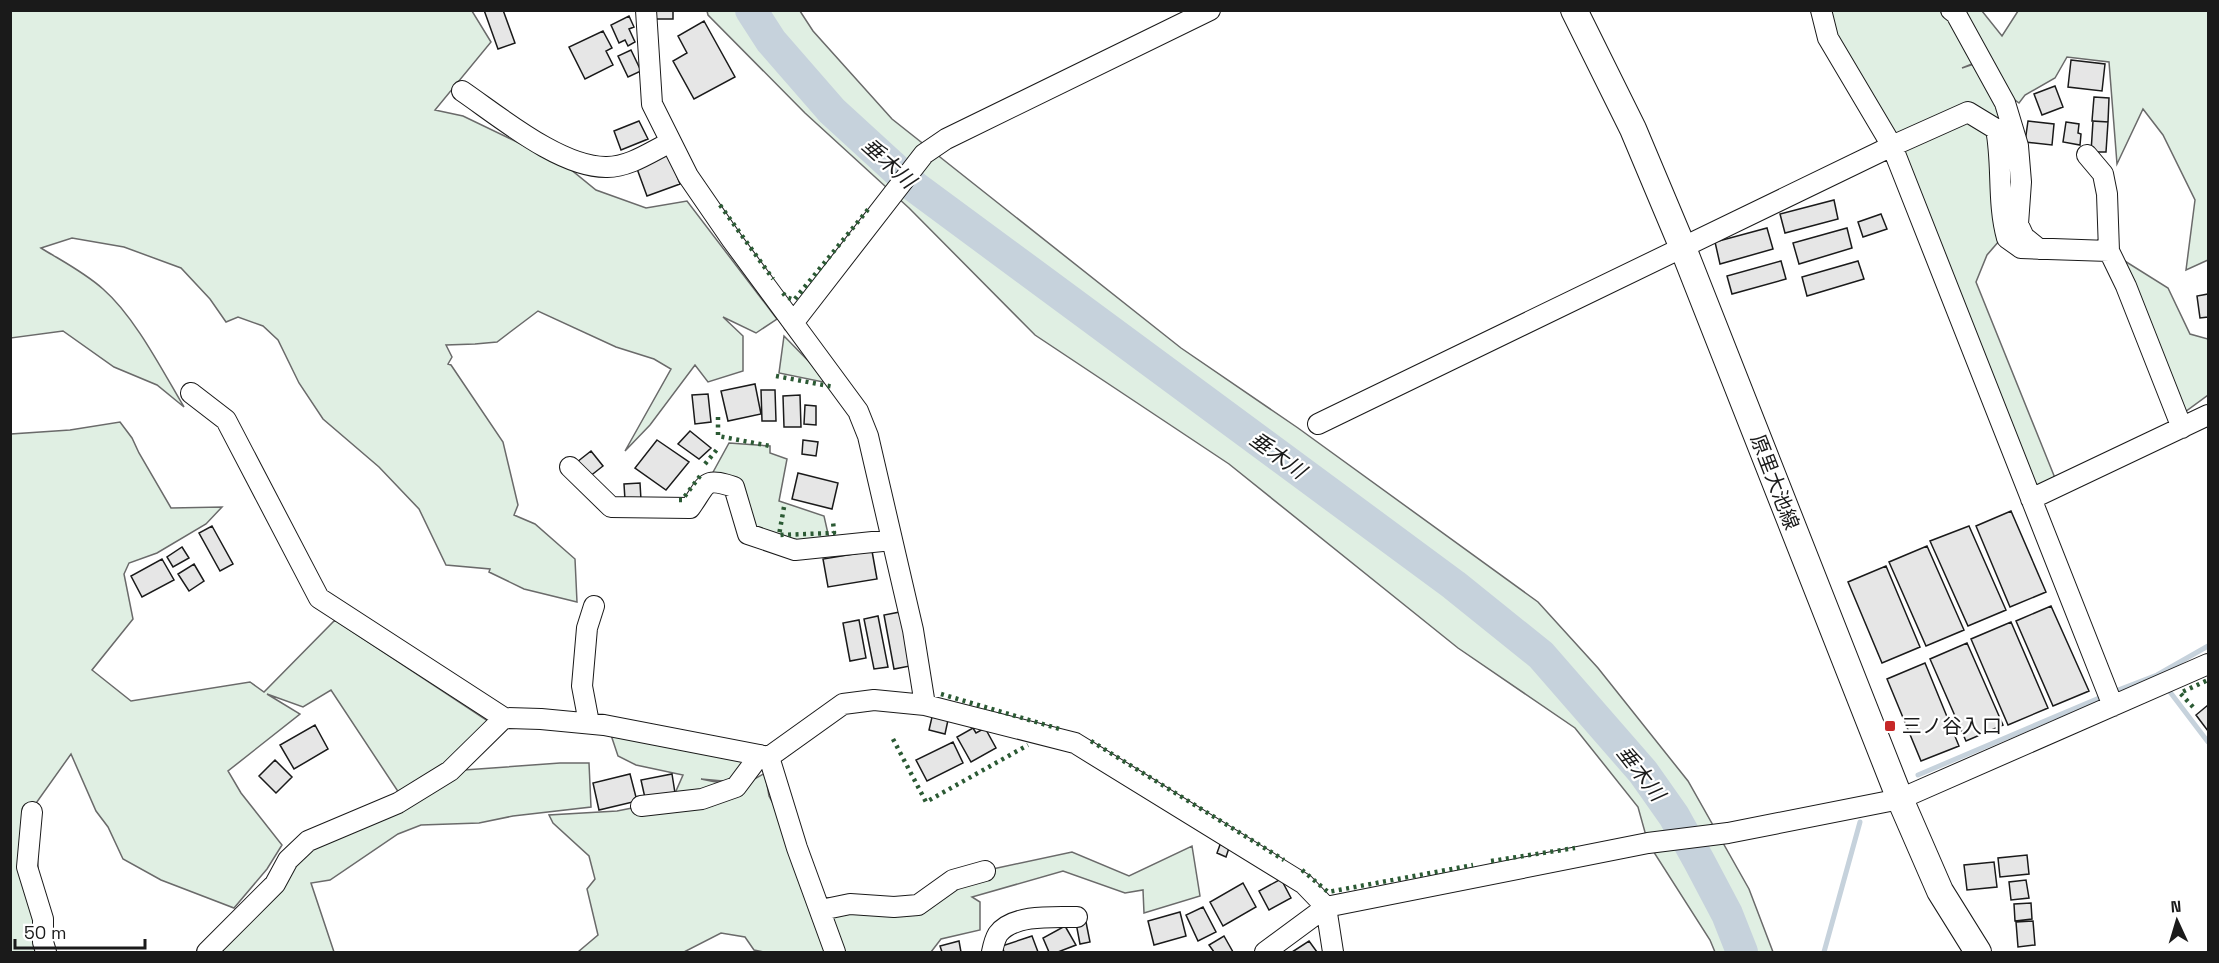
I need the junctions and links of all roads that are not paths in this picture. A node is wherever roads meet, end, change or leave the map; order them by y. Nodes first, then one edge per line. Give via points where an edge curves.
1 (646, 10) edge
2 (1210, 10) edge
3 (1574, 10) edge
4 (1821, 10) edge
5 (1951, 10) edge
6 (462, 91) dead end
7 (671, 142) junction
8 (1892, 146) junction
9 (2087, 155) dead end
10 (1683, 248) junction
11 (2039, 249) junction
12 (2109, 251) junction
13 (793, 323) junction
14 (191, 393) dead end
15 (2208, 415) edge
16 (1318, 424) dead end
17 (2182, 428) junction
18 (570, 467) dead end
19 (2031, 499) junction
20 (892, 540) junction
21 (594, 606) dead end
22 (2208, 664) edge
23 (925, 705) junction
24 (2113, 706) junction
25 (504, 718) junction
26 (589, 723) junction
27 (764, 756) junction
28 (1900, 799) junction
29 (641, 806) dead end
30 (32, 812) dead end
31 (986, 871) dead end
32 (1326, 907) junction
33 (821, 910) junction
34 (1077, 917) dead end
35 (46, 952) edge
36 (207, 952) edge
37 (835, 952) edge
38 (992, 952) edge
39 (1265, 952) edge
40 (1333, 952) edge
41 (1978, 952) edge

1 - 7 street via 652,104
2 - 13 street via 946,139 924,154
3 - 10 main road, 原里大池線 via 1633,129
4 - 8 street via 1828,38
5 - 11 street via 2005,103 2018,146 2018,224 2024,237
6 - 7 street via 532,139 578,163 625,165
7 - 13 street via 688,176
8 - 10 street
8 - 11 street via 1968,112 1996,129 2001,215 2007,238 2021,248
8 - 19 street
9 - 12 street via 2103,174
10 - 16 street
10 - 28 main road, 原里大池線
11 - 12 street
12 - 17 street
13 - 20 street via 858,411 868,436
14 - 25 street via 226,420 319,598
15 - 17 street
17 - 19 street
18 - 20 street via 610,507 690,507 707,483 715,481 734,487 748,534 795,550
19 - 24 street
20 - 23 street
21 - 26 street via 587,628 582,687
22 - 24 street
23 - 27 street via 874,700 843,705
23 - 32 street via 1075,743 1304,884
24 - 28 street
25 - 26 street
25 - 36 street via 450,771 398,803 308,841 288,860 274,884
26 - 27 street
27 - 29 street via 736,787 702,799
27 - 33 street
28 - 32 street via 1728,833 1648,843
28 - 41 main road, 原里大池線 via 1940,891
30 - 35 street via 27,867 44,919
31 - 33 street via 953,880 918,905 850,904
32 - 39 street
32 - 40 street
33 - 37 street
34 - 38 street via 1034,918 1010,924 997,935

